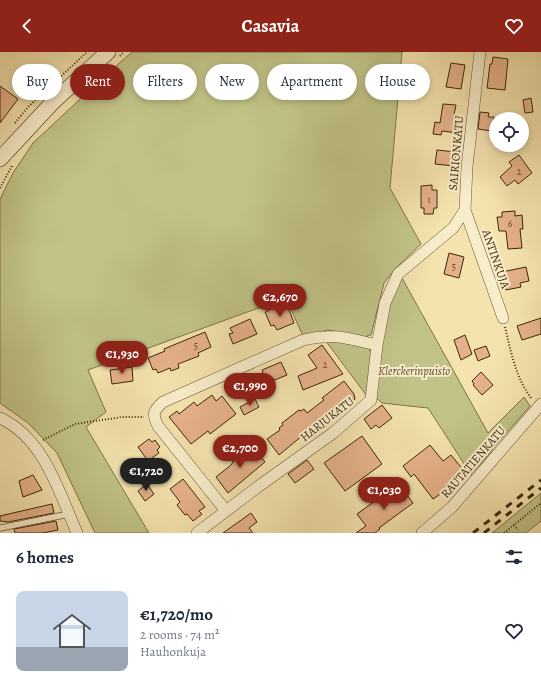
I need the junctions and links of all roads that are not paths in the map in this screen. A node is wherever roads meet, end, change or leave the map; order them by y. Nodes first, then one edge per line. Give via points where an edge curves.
1 (480, 52) edge
2 (102, 54) edge
3 (0, 159) edge
4 (465, 210) junction
5 (503, 318) road end
6 (376, 345) junction
7 (540, 406) edge
8 (0, 418) edge
9 (226, 511) junction
10 (69, 514) junction
11 (0, 528) edge
12 (77, 533) edge
13 (197, 533) edge
14 (422, 533) edge

1 - 4 street, SAIRIONKATU via 467,167
2 - 3 main road
4 - 5 street, ANTINKUJA
4 - 6 street, HARJUKATU via 453,228 398,274 385,303
6 - 9 street, HARJUKATU via 371,400 333,433
6 - 9 street via 331,336 303,340 163,402 154,412 153,417 158,426
7 - 14 street, RAUTATIENKATU via 452,507
8 - 10 street via 24,434 43,457
9 - 13 street, HARJUKATU
10 - 11 lane
10 - 12 street

